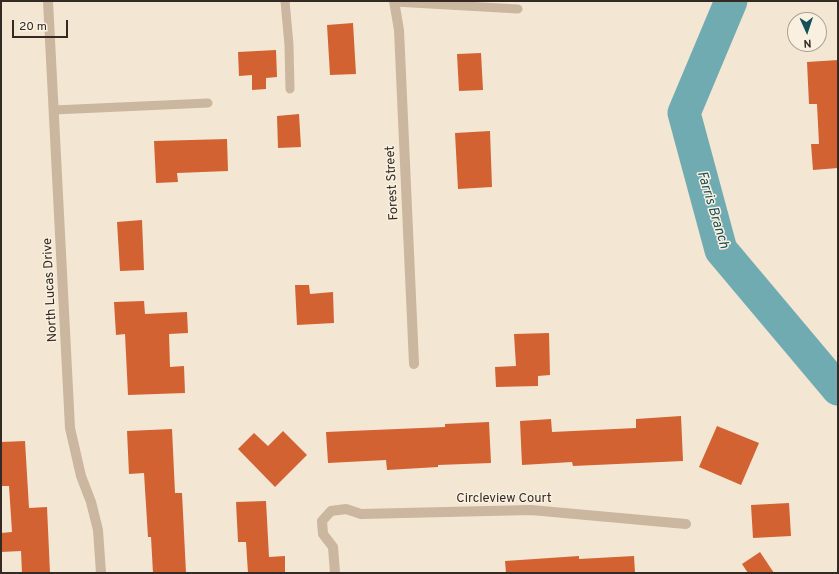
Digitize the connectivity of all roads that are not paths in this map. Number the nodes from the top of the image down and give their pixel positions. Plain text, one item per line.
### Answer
1 (48, 1) edge
2 (285, 1) edge
3 (395, 2) edge
4 (473, 4) edge
5 (518, 9) dead end
6 (290, 89) dead end
7 (208, 103) dead end
8 (54, 110) junction
9 (414, 364) dead end
10 (686, 524) dead end
11 (101, 573) edge
12 (335, 573) edge

1 - 8 street, North Lucas Drive
2 - 6 lane
3 - 4 lane
3 - 9 street, Forest Street
4 - 5 lane
7 - 8 lane
8 - 11 street, North Lucas Drive
10 - 12 street, Circleview Court

